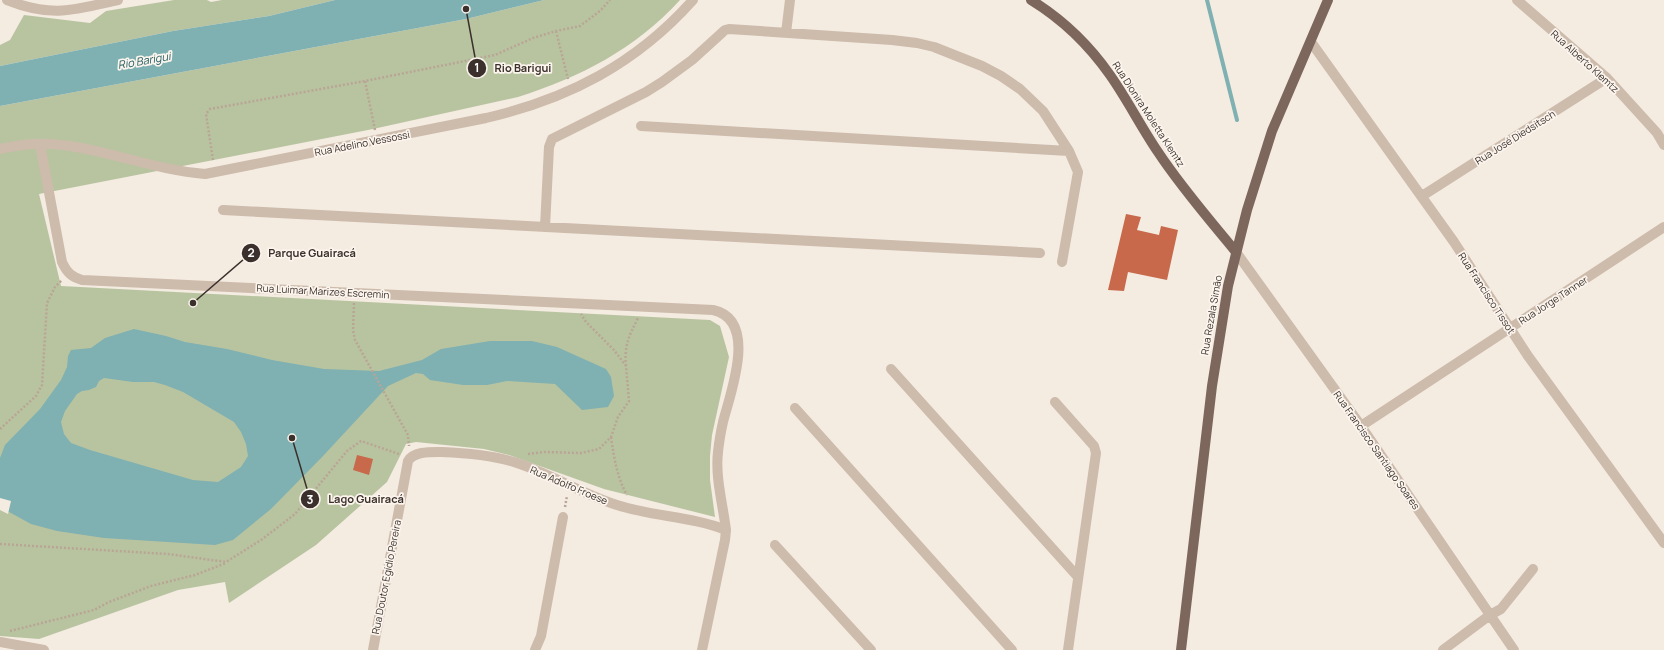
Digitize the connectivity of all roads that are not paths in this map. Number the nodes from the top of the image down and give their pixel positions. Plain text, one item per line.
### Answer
1 (8, 0) edge
2 (118, 0) edge
3 (693, 0) edge
4 (790, 0) edge
5 (1031, 0) edge
6 (1328, 0) edge
7 (1516, 0) edge
8 (786, 33) junction
9 (1311, 42) junction
10 (1607, 78) junction
11 (641, 126) dead end
12 (40, 144) junction
13 (1664, 145) edge
14 (0, 148) edge
15 (1069, 151) junction
16 (1422, 196) junction
17 (223, 210) dead end
18 (545, 227) junction
19 (1664, 227) edge
20 (1236, 252) junction
21 (1040, 253) dead end
22 (1062, 262) dead end
23 (1510, 328) junction
24 (891, 369) dead end
25 (1055, 402) dead end
26 (795, 408) dead end
27 (1361, 426) junction
28 (410, 458) joint
29 (563, 517) road end
30 (726, 530) junction
31 (1664, 543) edge
32 (775, 545) dead end
33 (1533, 569) dead end
34 (1078, 577) junction
35 (1490, 615) junction
36 (541, 636) junction
37 (1, 642) edge
38 (44, 650) edge
39 (373, 650) edge
40 (535, 650) edge
41 (542, 650) edge
42 (702, 650) edge
43 (871, 650) edge
44 (1012, 650) edge
45 (1068, 650) edge
46 (1181, 650) edge
47 (1442, 650) edge
48 (1514, 650) edge

1 - 2 street
3 - 12 street, Rua Adelino Vessossi
4 - 8 street
5 - 20 main road, Rua Dionira Moletta Klemtz
6 - 9 main road, Rua Rezala Simão
7 - 10 street, Rua Alberto Klemtz
8 - 15 street
8 - 18 street
9 - 16 street, Rua Francisco Tissot
9 - 20 main road, Rua Rezala Simão
10 - 13 street, Rua Alberto Klemtz
10 - 16 street, Rua José Diedsitsch
11 - 15 street
12 - 14 street, Rua Adelino Vessossi
12 - 30 street, Rua Luimar Marizes Escremin
15 - 22 street
16 - 23 street, Rua Francisco Tissot
17 - 18 street
18 - 21 street
19 - 23 street, Rua Jorge Tanner
20 - 27 street, Rua Francisco Santiago Soares
20 - 46 main road, Rua Rezala Simão
23 - 27 street, Rua Jorge Tanner
23 - 31 street, Rua Francisco Tissot
24 - 34 street
25 - 34 street
26 - 44 street
27 - 35 street, Rua Francisco Santiago Soares
28 - 30 street, Rua Adolfo Froese
28 - 39 street, Rua Doutor Egídio Pereira
29 - 36 street
30 - 42 street
32 - 43 street
33 - 35 street
34 - 45 street
35 - 47 street
35 - 48 street, Rua Francisco Santiago Soares
36 - 40 street
36 - 41 street
37 - 38 street

